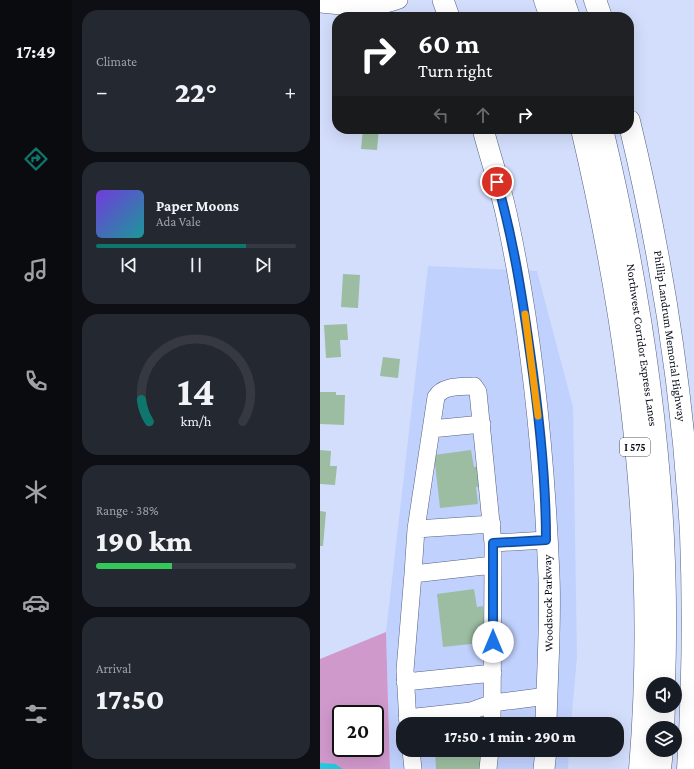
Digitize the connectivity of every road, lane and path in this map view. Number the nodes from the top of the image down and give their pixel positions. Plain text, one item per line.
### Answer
1 (399, 0) edge
2 (443, 0) edge
3 (545, 0) edge
4 (563, 0) edge
5 (595, 0) edge
6 (320, 4) edge
7 (447, 12) edge
8 (549, 12) edge
9 (567, 12) edge
10 (599, 12) edge
11 (484, 134) edge
12 (583, 134) edge
13 (603, 134) edge
14 (632, 134) edge
15 (482, 424) junction
16 (431, 429) junction
17 (492, 524) junction
18 (416, 529) junction
19 (546, 540) junction
20 (493, 543) junction
21 (493, 565) junction
22 (414, 574) junction
23 (493, 672) junction
24 (664, 677) edge
25 (406, 682) junction
26 (547, 696) junction
27 (493, 703) junction
28 (408, 717) edge
29 (433, 717) edge
30 (492, 717) edge
31 (546, 717) edge
32 (412, 757) edge
33 (489, 757) edge
34 (545, 757) edge
35 (661, 757) edge
36 (413, 769) edge
37 (488, 769) edge
38 (544, 769) edge
39 (640, 769) edge
40 (660, 769) edge
41 (688, 769) edge

1 - 6 street
2 - 7 main road
3 - 8 highway
4 - 9 highway
5 - 10 highway
11 - 19 main road, Woodstock Parkway
12 - 39 highway, I 575
13 - 24 highway, Northwest Corridor Express Lanes
14 - 41 highway, Phillip Landrum Memorial Highway
15 - 16 street
15 - 16 street
15 - 17 street
16 - 18 street
17 - 18 street
17 - 20 street
18 - 22 street
19 - 20 street
19 - 26 main road, Woodstock Parkway
20 - 21 street
21 - 22 street
21 - 23 street
22 - 25 street
23 - 25 street
23 - 27 street
25 - 28 street
26 - 27 street
26 - 31 main road, Woodstock Parkway
27 - 29 street
27 - 30 street
32 - 36 street
33 - 37 street
34 - 38 main road
35 - 40 highway

